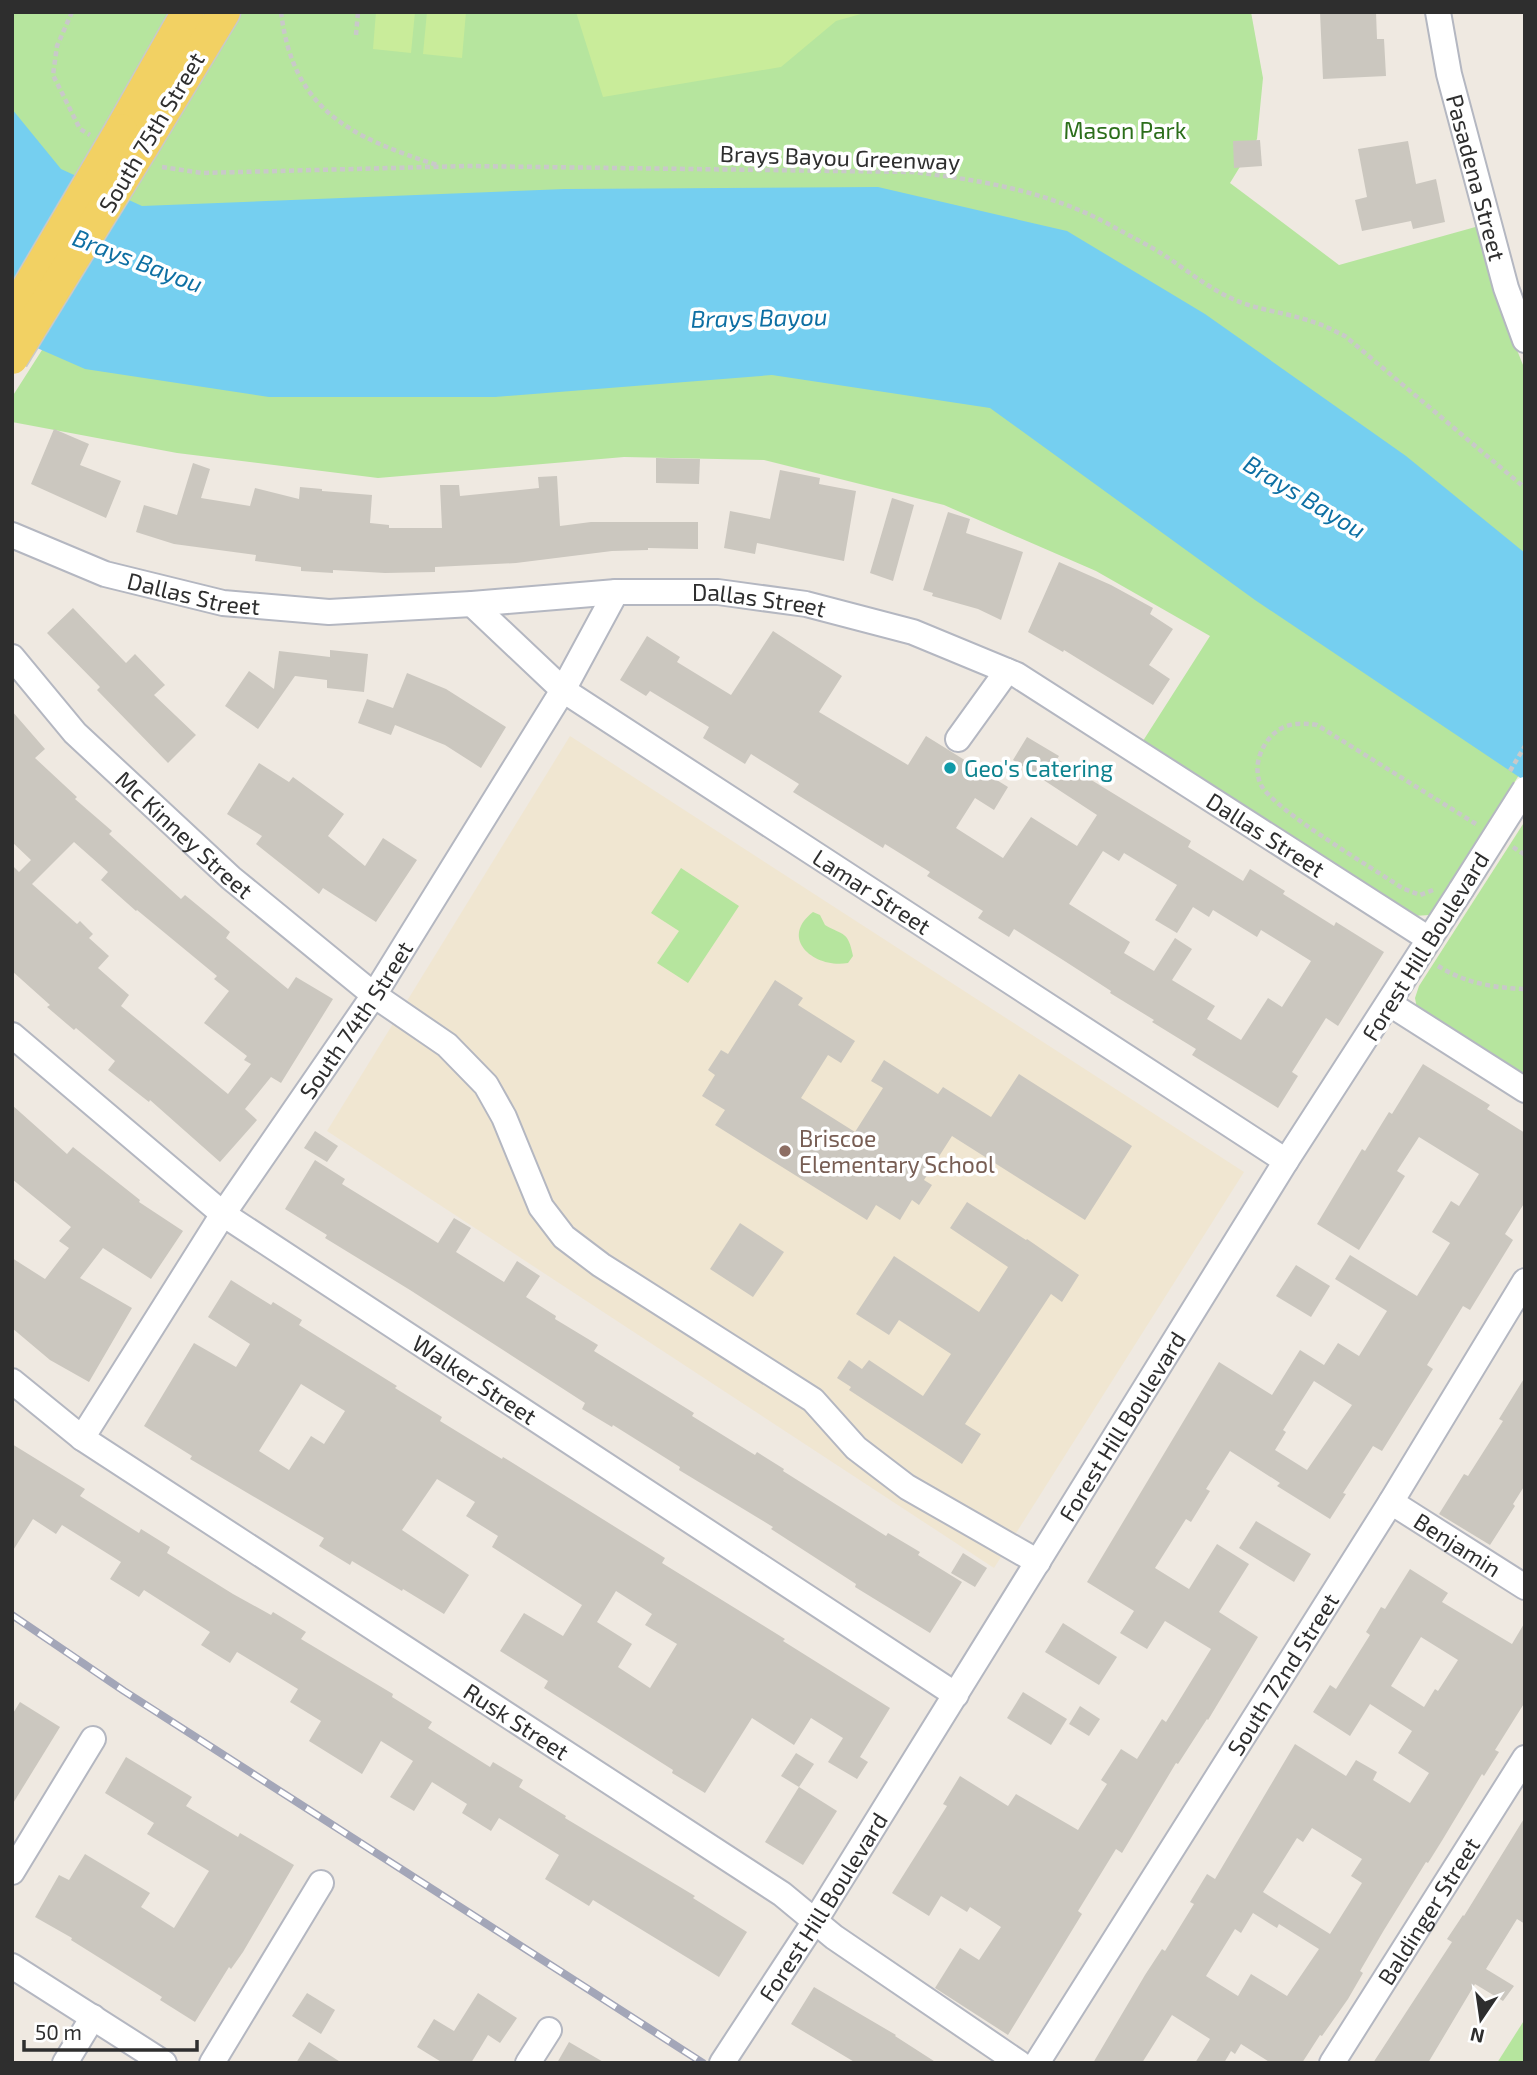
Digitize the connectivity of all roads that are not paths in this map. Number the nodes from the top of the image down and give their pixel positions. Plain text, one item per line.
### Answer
1 (188, 12) edge
2 (223, 12) edge
3 (1438, 12) edge
4 (130, 145) junction
5 (12, 314) edge
6 (1525, 340) edge
7 (12, 358) edge
8 (12, 535) edge
9 (616, 592) junction
10 (472, 604) junction
11 (12, 657) edge
12 (1007, 671) junction
13 (563, 690) junction
14 (958, 740) dead end
15 (1525, 789) edge
16 (1425, 947) junction
17 (374, 995) junction
18 (1390, 1004) junction
19 (12, 1035) edge
20 (1525, 1090) edge
21 (1286, 1161) junction
22 (223, 1214) junction
23 (1525, 1281) edge
24 (12, 1381) edge
25 (82, 1438) junction
26 (1391, 1503) junction
27 (1038, 1562) junction
28 (1525, 1587) edge
29 (956, 1695) junction
30 (93, 1738) dead end
31 (1525, 1758) edge
32 (12, 1872) edge
33 (321, 1884) dead end
34 (815, 1921) junction
35 (12, 1966) edge
36 (93, 2017) junction
37 (549, 2029) dead end
38 (65, 2063) edge
39 (164, 2063) edge
40 (212, 2063) edge
41 (528, 2063) edge
42 (722, 2063) edge
43 (1018, 2063) edge
44 (1037, 2063) edge
45 (1332, 2063) edge

1 - 4 main road, South 75th Street
2 - 4 main road, South 75th Street
3 - 6 street, Pasadena Street
4 - 5 main road, South 75th Street, bridge
4 - 7 main road, South 75th Street, bridge
8 - 10 street, Dallas Street
9 - 10 street, Dallas Street
9 - 12 street, Dallas Street
9 - 13 street, South 74th Street
10 - 13 street, Lamar Street
11 - 17 street, Mc Kinney Street
12 - 14 street
12 - 16 street, Dallas Street
13 - 17 street, South 74th Street
13 - 21 street, Lamar Street
15 - 16 street, Forest Hill Boulevard, bridge
16 - 18 street, Forest Hill Boulevard
17 - 22 street, South 74th Street
17 - 27 street, Mc Kinney Street
18 - 20 street
18 - 21 street, Forest Hill Boulevard
19 - 22 street, Walker Street
21 - 27 street, Forest Hill Boulevard
22 - 25 street, South 74th Street
22 - 29 street, Walker Street
23 - 26 street, South 72nd Street
24 - 25 street, Rusk Street
25 - 34 street, Rusk Street
26 - 28 street, Benjamin
26 - 44 street, South 72nd Street
27 - 29 street, Forest Hill Boulevard
29 - 34 street, Forest Hill Boulevard
30 - 32 street
31 - 45 street, Baldinger Street
33 - 40 street
34 - 42 street, Forest Hill Boulevard
34 - 43 street, Rusk Street
35 - 36 street
36 - 38 street
36 - 39 street
37 - 41 street

